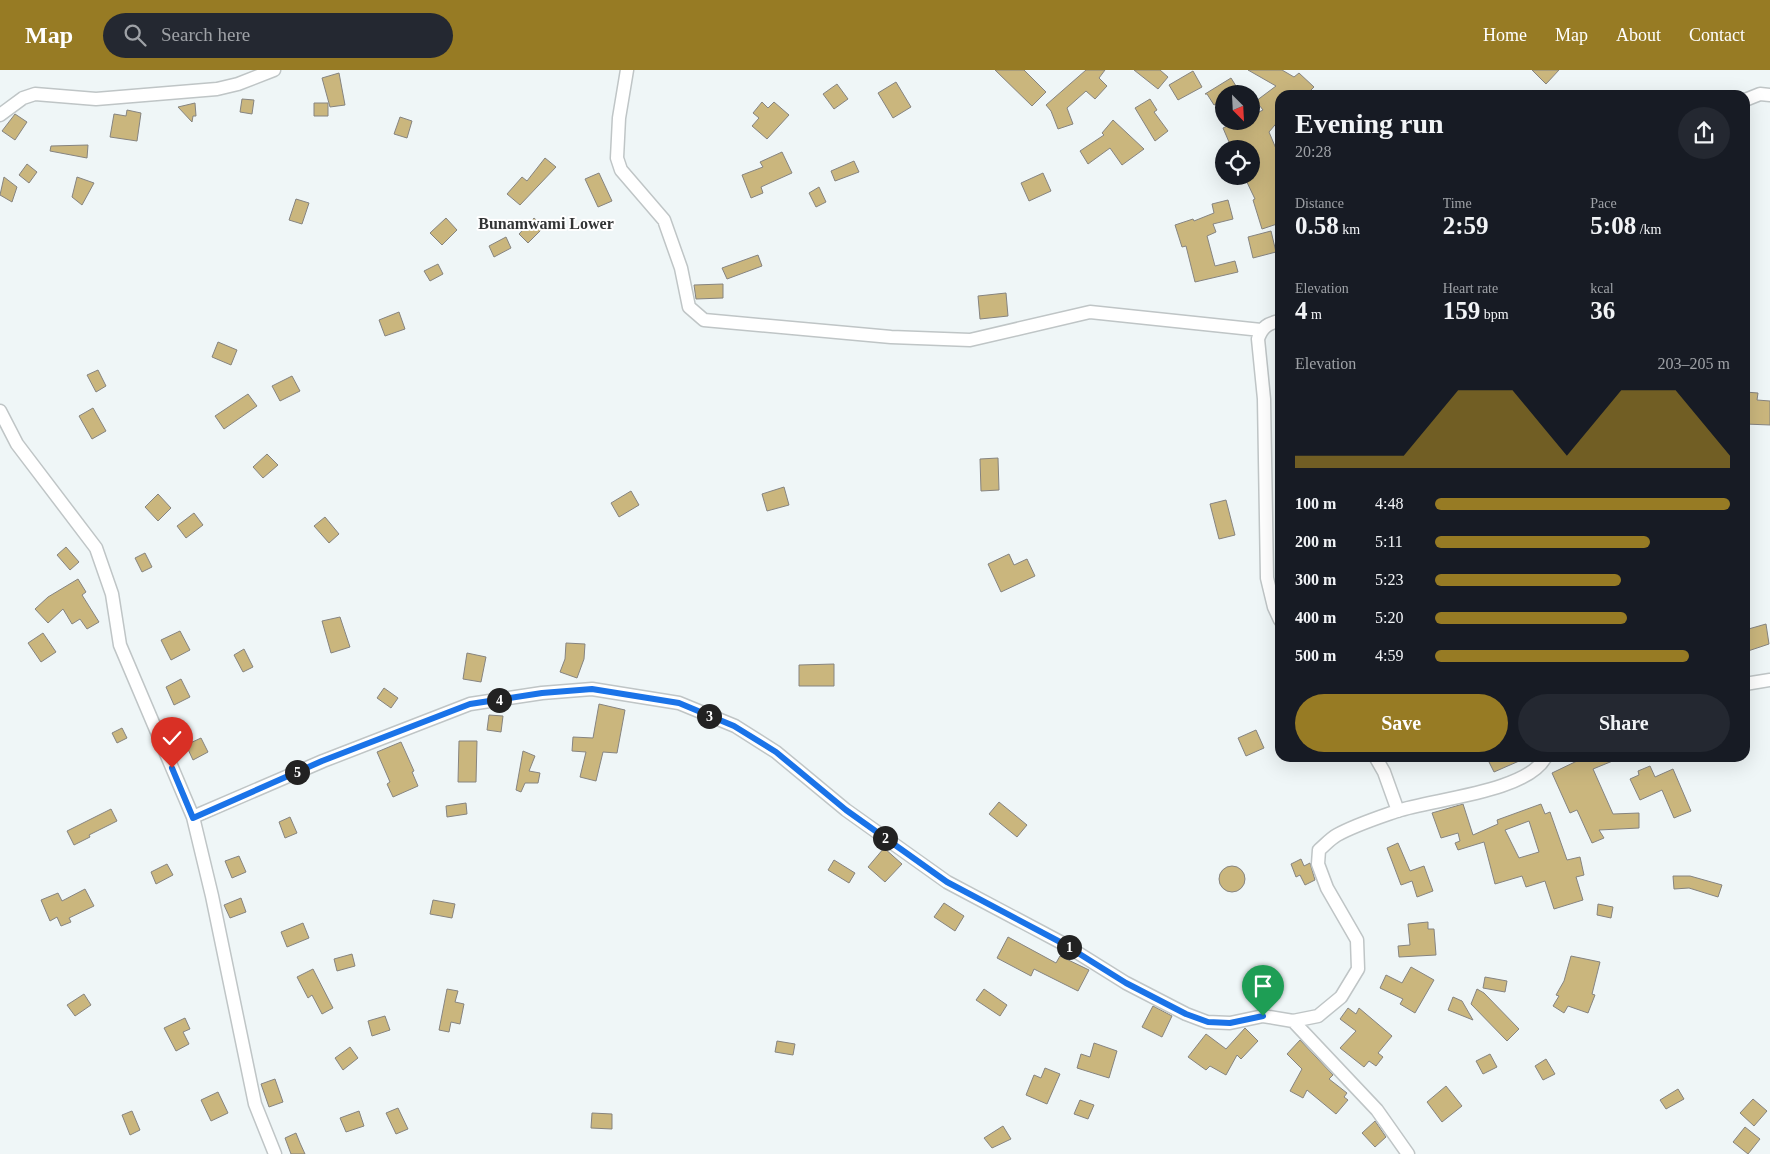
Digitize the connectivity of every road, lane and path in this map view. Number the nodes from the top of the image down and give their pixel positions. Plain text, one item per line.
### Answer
1 (274, 70) edge
2 (627, 70) edge
3 (1770, 95) edge
4 (1750, 98) edge
5 (0, 115) edge
6 (1275, 322) edge
7 (1261, 330) junction
8 (0, 410) edge
9 (1275, 609) edge
10 (1770, 680) edge
11 (1750, 683) edge
12 (1378, 762) edge
13 (1542, 762) edge
14 (1398, 811) junction
15 (193, 818) junction
16 (1293, 1021) junction
17 (275, 1154) edge
18 (1408, 1154) edge

1 - 5 street
2 - 7 street
3 - 4 street
6 - 7 street
7 - 9 street
8 - 15 street
10 - 11 street
12 - 14 street
13 - 14 street
14 - 16 street
15 - 16 street
15 - 17 street
16 - 18 street

